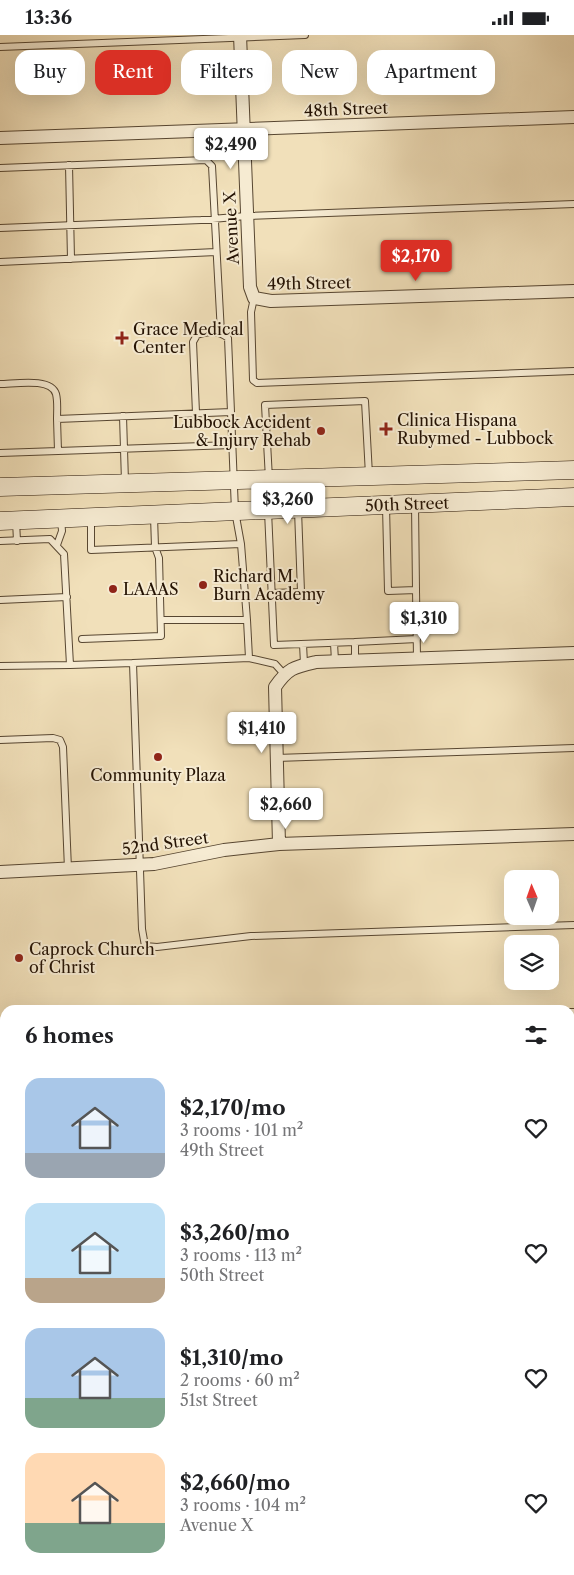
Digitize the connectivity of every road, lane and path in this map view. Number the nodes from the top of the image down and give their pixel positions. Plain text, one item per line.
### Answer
1 (305, 35) edge
2 (240, 36) edge
3 (0, 47) edge
4 (574, 117) edge
5 (243, 129) junction
6 (0, 138) edge
7 (69, 165) junction
8 (0, 168) edge
9 (574, 204) edge
10 (246, 216) junction
11 (214, 219) junction
12 (70, 225) junction
13 (0, 228) edge
14 (216, 251) junction
15 (71, 259) junction
16 (0, 263) edge
17 (574, 291) edge
18 (254, 298) junction
19 (221, 333) junction
20 (574, 371) edge
21 (0, 384) edge
22 (231, 412) junction
23 (196, 413) junction
24 (123, 416) junction
25 (57, 419) junction
26 (232, 445) junction
27 (124, 449) junction
28 (58, 451) junction
29 (0, 453) edge
30 (574, 470) edge
31 (369, 477) junction
32 (234, 480) junction
33 (269, 480) junction
34 (126, 483) junction
35 (0, 487) edge
36 (574, 497) edge
37 (415, 504) junction
38 (386, 505) junction
39 (298, 509) junction
40 (268, 510) junction
41 (234, 511) junction
42 (154, 515) junction
43 (61, 518) junction
44 (91, 518) junction
45 (8, 520) edge
46 (0, 541) edge
47 (17, 541) junction
48 (57, 545) junction
49 (241, 545) junction
50 (155, 547) junction
51 (416, 591) junction
52 (272, 593) junction
53 (67, 597) junction
54 (0, 600) edge
55 (161, 619) junction
56 (248, 620) junction
57 (82, 639) dead end
58 (417, 639) junction
59 (354, 642) junction
60 (334, 643) junction
61 (303, 644) junction
62 (574, 653) edge
63 (417, 658) junction
64 (249, 659) junction
65 (355, 660) junction
66 (335, 661) junction
67 (133, 663) junction
68 (304, 664) junction
69 (70, 665) junction
70 (0, 666) edge
71 (284, 674) junction
72 (0, 740) edge
73 (574, 748) edge
74 (276, 758) junction
75 (574, 834) edge
76 (279, 844) junction
77 (141, 865) junction
78 (68, 869) junction
79 (0, 872) edge
80 (574, 925) edge

1 - 2 lane
2 - 3 lane
2 - 5 street, Avenue X
4 - 5 street, 48th Street
5 - 6 street, 48th Street
5 - 10 street, Avenue X
7 - 8 lane
7 - 11 lane
7 - 12 lane
9 - 10 lane
10 - 11 lane
10 - 18 street, Avenue X
11 - 12 lane
11 - 14 lane
12 - 13 lane
12 - 15 lane
14 - 15 lane
14 - 19 lane
15 - 16 lane
17 - 18 street, 49th Street
18 - 20 lane
19 - 22 lane
19 - 23 lane
21 - 25 lane
22 - 23 lane
22 - 26 lane
23 - 24 lane
24 - 25 lane
24 - 27 lane
25 - 28 lane
26 - 27 lane
26 - 32 lane
27 - 28 lane
27 - 34 lane
28 - 29 lane
30 - 31 main road, 50th Street
31 - 33 main road, 50th Street
31 - 33 lane
32 - 33 main road, 50th Street
32 - 34 main road, 50th Street
32 - 41 lane
34 - 35 main road, 50th Street
36 - 37 main road, 50th Street
37 - 38 main road, 50th Street
37 - 51 lane
38 - 39 main road, 50th Street
38 - 51 lane
39 - 40 main road, 50th Street
39 - 52 lane
40 - 41 main road, 50th Street
40 - 52 lane
41 - 42 main road, 50th Street
41 - 49 lane
42 - 44 main road, 50th Street
42 - 50 lane
43 - 44 main road, 50th Street
43 - 45 main road, 50th Street
43 - 48 lane
44 - 50 lane
45 - 47 lane
46 - 47 lane
47 - 48 lane
48 - 53 lane
49 - 50 lane
49 - 56 lane
50 - 55 lane
51 - 58 lane
52 - 61 lane
53 - 54 lane
53 - 69 lane
55 - 56 lane
55 - 57 lane
56 - 64 lane
58 - 59 lane
58 - 63 lane
59 - 60 lane
59 - 65 lane
60 - 61 lane
60 - 66 lane
61 - 68 lane
62 - 63 street
63 - 65 street
64 - 67 lane
64 - 71 lane
65 - 66 street
66 - 68 street
67 - 69 lane
67 - 77 lane
68 - 71 street
69 - 70 lane
71 - 74 street
72 - 78 lane
73 - 74 lane
74 - 76 street
75 - 76 street, 52nd Street
76 - 77 street, 52nd Street
77 - 78 street, 52nd Street
77 - 80 lane
78 - 79 street, 52nd Street

